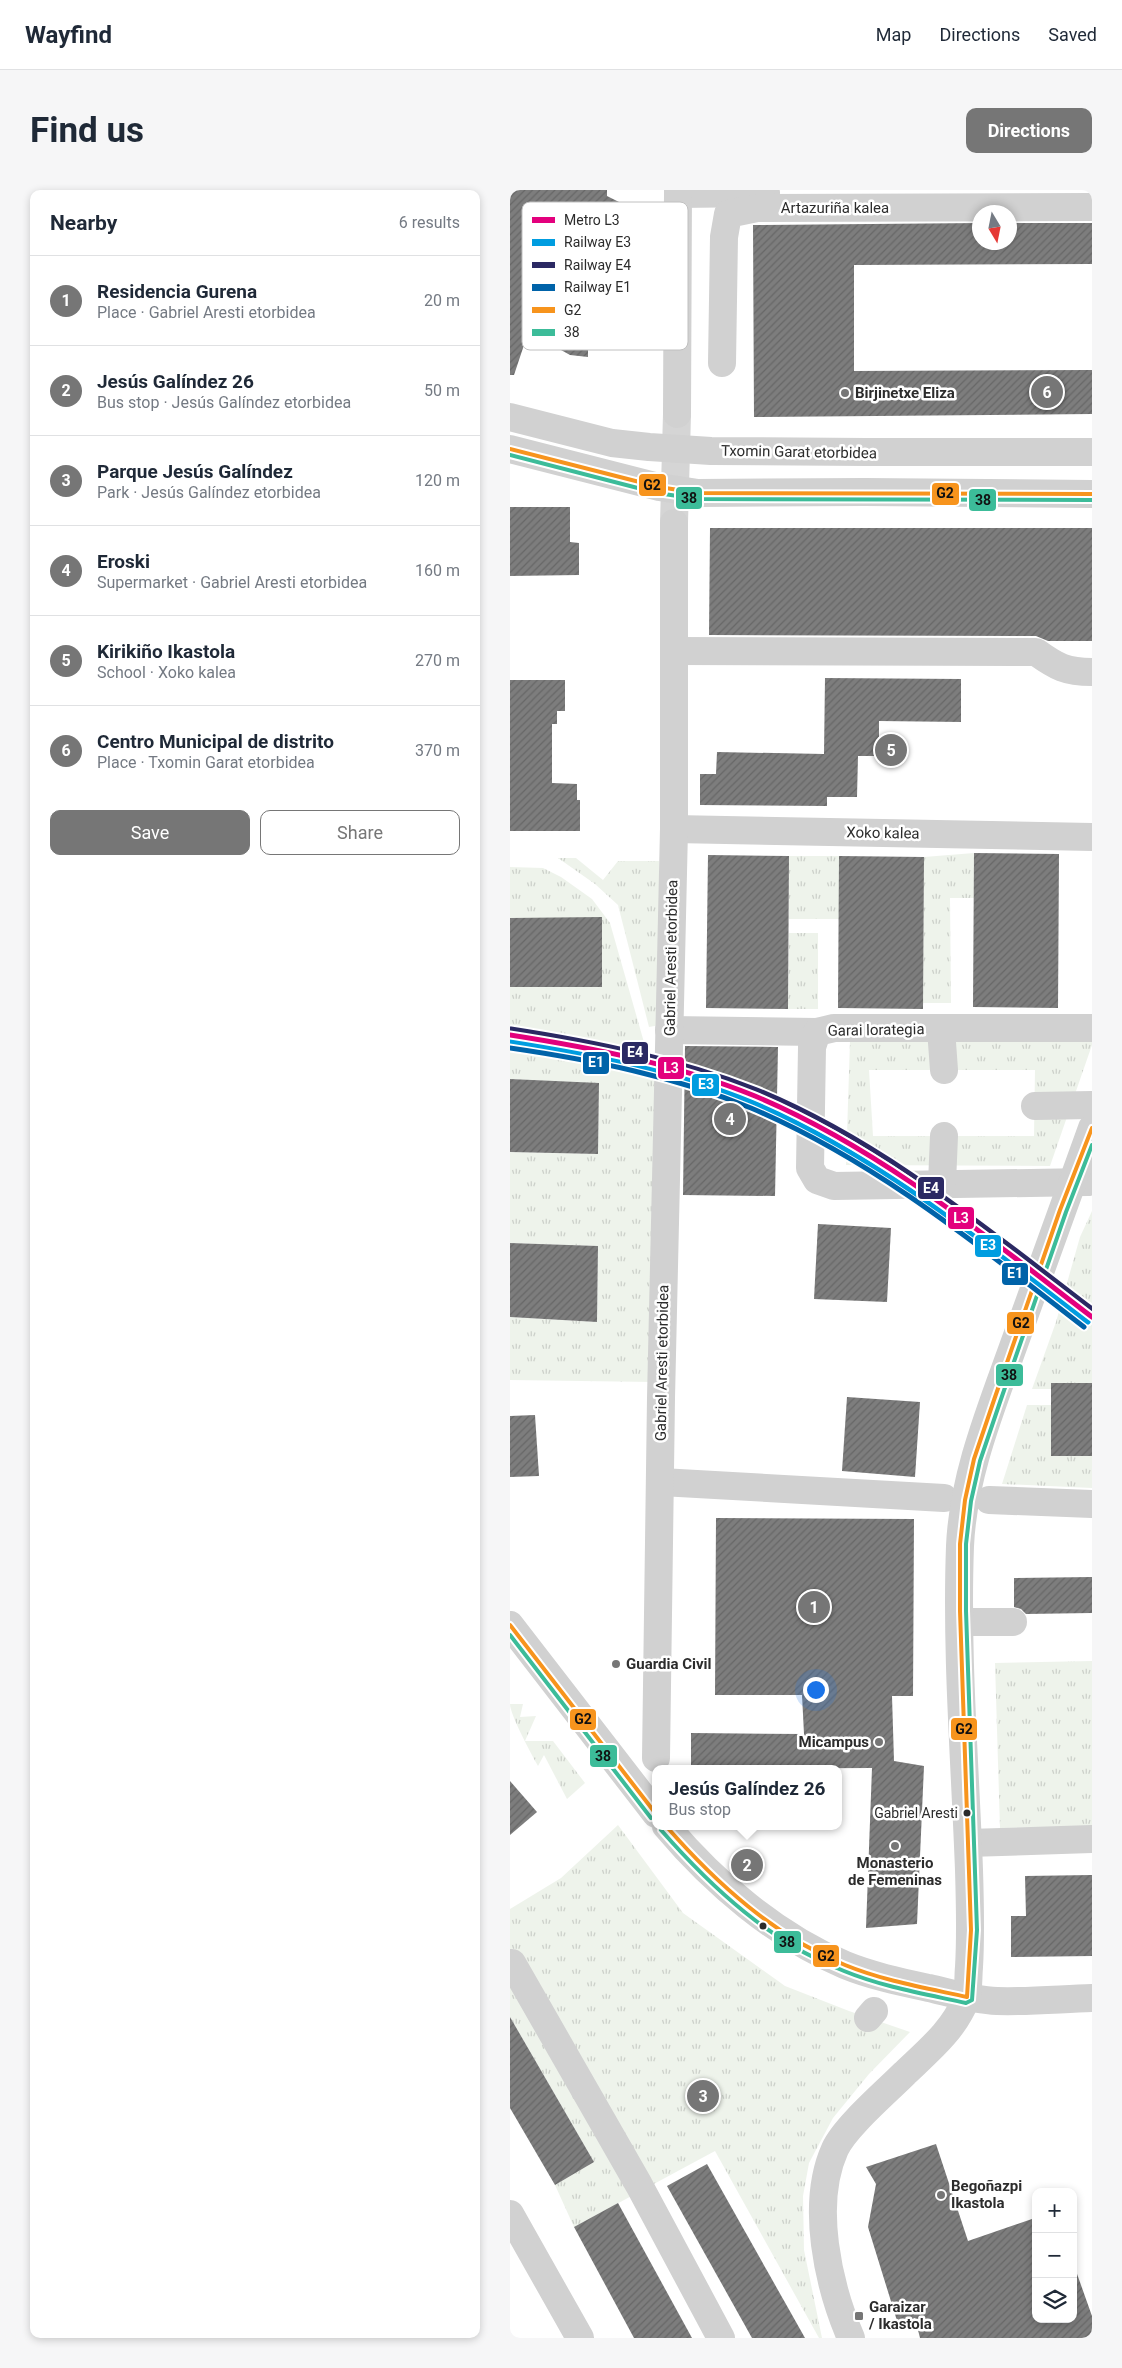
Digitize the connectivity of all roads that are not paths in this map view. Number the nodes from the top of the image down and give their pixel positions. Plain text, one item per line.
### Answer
1 (1092, 191) edge
2 (678, 192) edge
3 (1092, 207) edge
4 (677, 350) edge
5 (722, 363) dead end
6 (677, 414) tunnel mouth
7 (510, 417) edge
8 (510, 449) edge
9 (1092, 452) edge
10 (1092, 494) edge
11 (674, 524) tunnel mouth
12 (674, 651) junction
13 (1092, 672) edge
14 (674, 829) junction
15 (1092, 837) edge
16 (1092, 1028) edge
17 (941, 1029) junction
18 (670, 1030) junction
19 (817, 1032) junction
20 (944, 1070) dead end
21 (1092, 1105) edge
22 (1035, 1106) dead end
23 (1092, 1128) edge
24 (944, 1136) dead end
25 (1082, 1182) edge
26 (942, 1183) junction
27 (661, 1482) junction
28 (944, 1498) dead end
29 (989, 1500) dead end
30 (1092, 1504) edge
31 (960, 1622) junction
32 (1013, 1622) dead end
33 (510, 1625) edge
34 (656, 1758) dead end
35 (652, 1809) edge
36 (669, 1830) edge
37 (1092, 1839) edge
38 (968, 1843) junction
39 (512, 1963) dead end
40 (967, 1997) junction
41 (1092, 1998) edge
42 (510, 2214) edge
43 (580, 2338) edge
44 (721, 2338) edge
45 (851, 2338) edge

1 - 2 street
3 - 5 street, Artazuriña kalea
4 - 6 street
7 - 9 street, Txomin Garat etorbidea
8 - 10 street
11 - 12 street, Gabriel Aresti etorbidea
12 - 13 street
12 - 14 street, Gabriel Aresti etorbidea
14 - 15 street, Xoko kalea
14 - 18 street, Gabriel Aresti etorbidea
16 - 17 street, Garai lorategia
17 - 19 street, Garai lorategia
17 - 20 street
18 - 19 street
18 - 27 street, Gabriel Aresti etorbidea
19 - 26 street, Garai lorategia
21 - 22 street
23 - 25 street
24 - 26 street
25 - 26 street, Garai lorategia
25 - 31 street
27 - 28 street
27 - 34 street, Gabriel Aresti etorbidea
29 - 30 street
31 - 32 street
31 - 38 street
33 - 35 street
36 - 40 street
37 - 38 street
38 - 40 street
39 - 44 street
40 - 41 street
40 - 45 street
42 - 43 street

